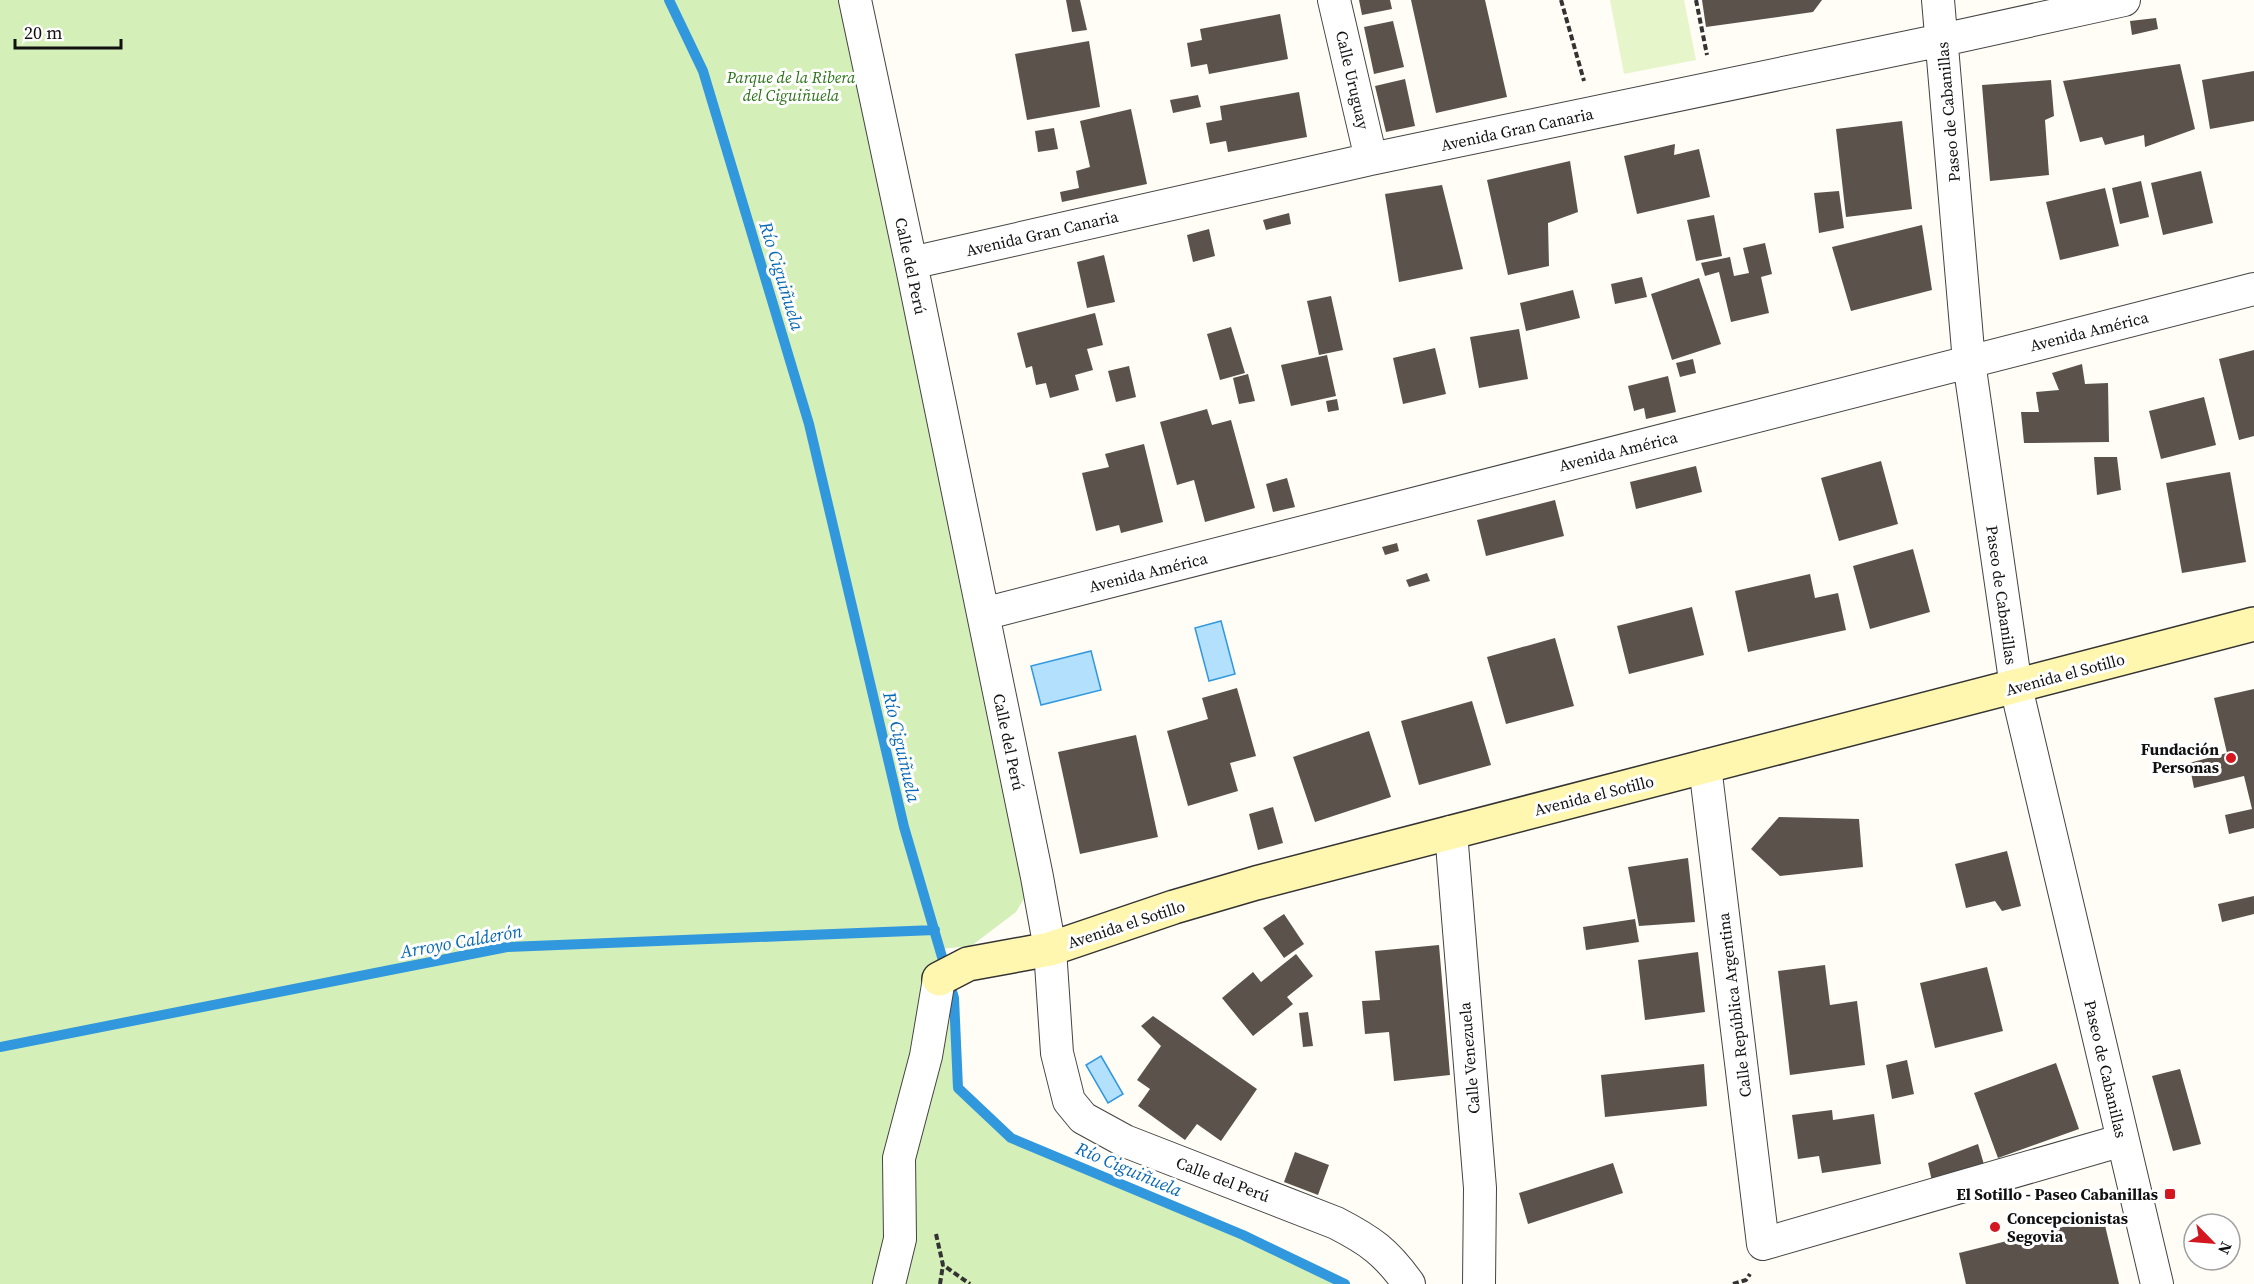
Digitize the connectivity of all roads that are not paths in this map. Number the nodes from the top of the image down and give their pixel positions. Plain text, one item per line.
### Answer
1 (855, 0) edge
2 (1334, 0) edge
3 (1938, 0) edge
4 (2124, 0) edge
5 (1942, 40) junction
6 (1371, 159) junction
7 (911, 263) junction
8 (2254, 289) edge
9 (1969, 362) junction
10 (983, 614) junction
11 (2254, 624) edge
12 (2016, 687) junction
13 (1705, 766) junction
14 (1451, 832) junction
15 (1050, 949) junction
16 (939, 979) joint
17 (2123, 1140) junction
18 (889, 1284) edge
19 (1409, 1284) edge
20 (1479, 1284) edge
21 (2157, 1284) edge

1 - 7 street, Calle del Perú
2 - 6 street, Calle Uruguay
3 - 5 street, Paseo de Cabanillas
4 - 5 street, Avenida Gran Canaria
5 - 6 street, Avenida Gran Canaria
5 - 9 street, Paseo de Cabanillas
6 - 7 street, Avenida Gran Canaria
7 - 10 street, Calle del Perú
8 - 9 street, Avenida América
9 - 10 street, Avenida América
9 - 12 street, Paseo de Cabanillas
10 - 15 street, Calle del Perú
11 - 12 street, Avenida el Sotillo
12 - 13 street, Avenida el Sotillo
12 - 17 street, Paseo de Cabanillas
13 - 14 street, Avenida el Sotillo
13 - 17 street, Calle República Argentina
14 - 15 street, Avenida el Sotillo
14 - 20 street, Calle Venezuela
15 - 16 street, Avenida el Sotillo
15 - 19 street, Calle del Perú
16 - 18 street
17 - 21 street, Paseo de Cabanillas

